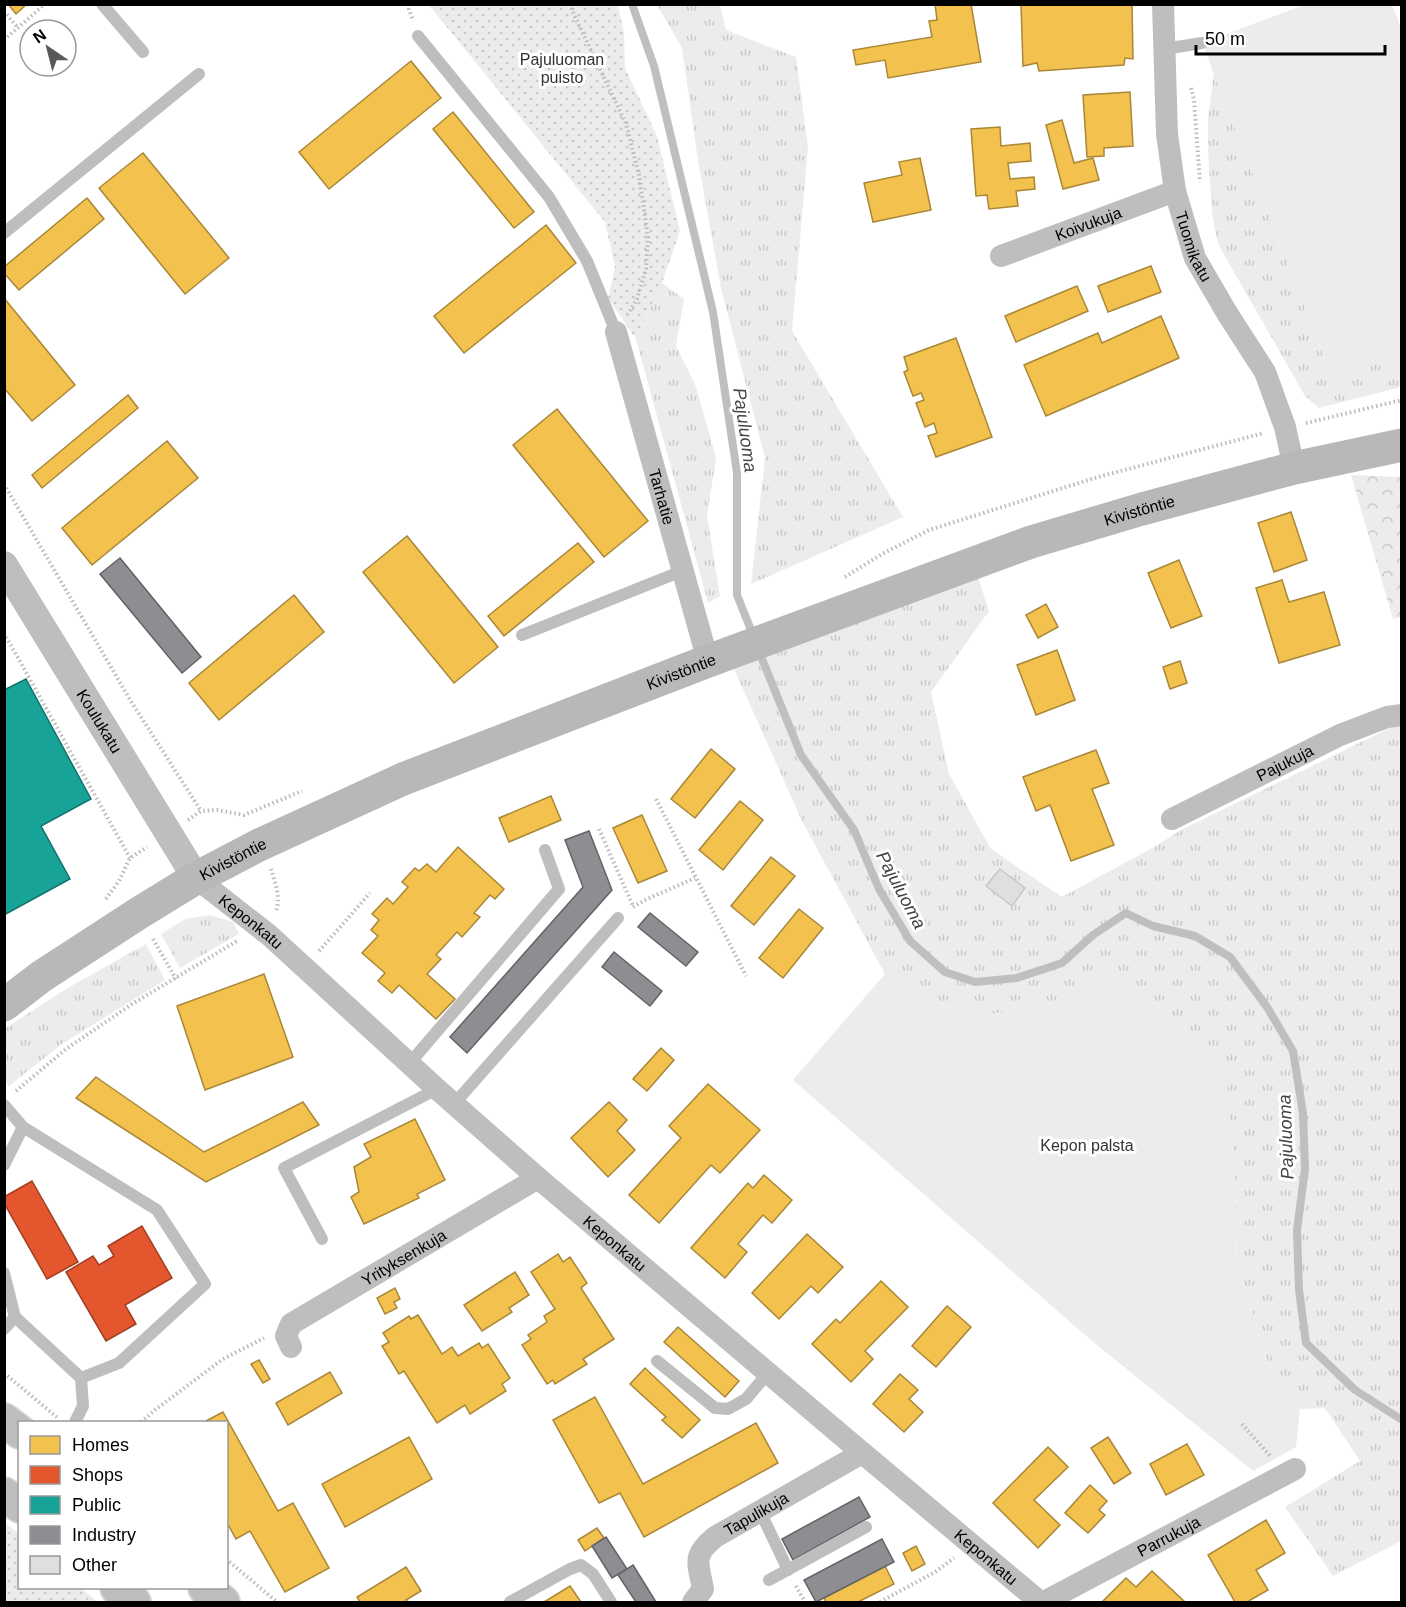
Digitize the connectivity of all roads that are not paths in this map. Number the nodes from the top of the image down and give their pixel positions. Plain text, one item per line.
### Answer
1 (102, 4) edge
2 (1163, 4) edge
3 (418, 36) dead end
4 (1202, 43) dead end
5 (1172, 47) junction
6 (143, 52) dead end
7 (199, 74) dead end
8 (1175, 191) junction
9 (4, 234) edge
10 (1001, 256) dead end
11 (616, 332) joint
12 (1401, 445) edge
13 (1294, 468) junction
14 (4, 564) edge
15 (682, 570) junction
16 (522, 635) dead end
17 (719, 657) junction
18 (1401, 715) edge
19 (1172, 819) dead end
20 (545, 850) dead end
21 (196, 878) junction
22 (618, 918) road end
23 (4, 1005) edge
24 (409, 1064) junction
25 (437, 1089) junction
26 (454, 1104) junction
27 (4, 1105) edge
28 (23, 1127) junction
29 (4, 1165) edge
30 (538, 1178) junction
31 (322, 1239) dead end
32 (4, 1273) edge
33 (15, 1317) junction
34 (4, 1329) edge
35 (291, 1347) dead end
36 (657, 1360) dead end
37 (768, 1373) junction
38 (81, 1378) junction
39 (4, 1420) edge
40 (76, 1421) edge
41 (18, 1430) edge
42 (862, 1453) junction
43 (1289, 1472) road end
44 (4, 1494) edge
45 (18, 1504) edge
46 (759, 1511) junction
47 (866, 1527) dead end
48 (788, 1570) junction
49 (769, 1580) dead end
50 (119, 1589) edge
51 (208, 1589) edge
52 (134, 1602) edge
53 (224, 1602) edge
54 (510, 1602) edge
55 (611, 1602) edge
56 (693, 1602) edge
57 (1042, 1602) edge

1 - 6 lane
2 - 5 street, Tuomikatu
3 - 11 lane
4 - 5 lane
5 - 8 street, Tuomikatu
7 - 9 lane
8 - 10 street, Koivukuja
8 - 13 street, Tuomikatu
11 - 15 street, Tarhatie
12 - 13 main road, Kivistöntie
13 - 17 main road, Kivistöntie
14 - 21 street, Koulukatu
15 - 16 lane
15 - 17 street, Tarhatie
17 - 21 main road, Kivistöntie
18 - 19 street, Pajukuja
20 - 24 lane
21 - 23 main road, Kivistöntie
21 - 24 street, Keponkatu
22 - 26 lane
24 - 25 street, Keponkatu
25 - 26 street, Keponkatu
25 - 31 lane
26 - 30 street, Keponkatu
27 - 28 lane
28 - 29 lane
28 - 38 lane
30 - 35 street, Yrityksenkuja
30 - 37 street, Keponkatu
32 - 33 lane
33 - 34 lane
33 - 38 lane
36 - 37 lane
37 - 42 street, Keponkatu
38 - 40 lane
39 - 41 main road
42 - 46 street, Tapulikuja
42 - 57 street, Keponkatu
43 - 57 street, Parrukuja
44 - 45 main road
46 - 48 lane
46 - 56 street, Tapulikuja
47 - 48 lane
48 - 49 lane
50 - 52 main road
51 - 53 main road
54 - 55 lane

